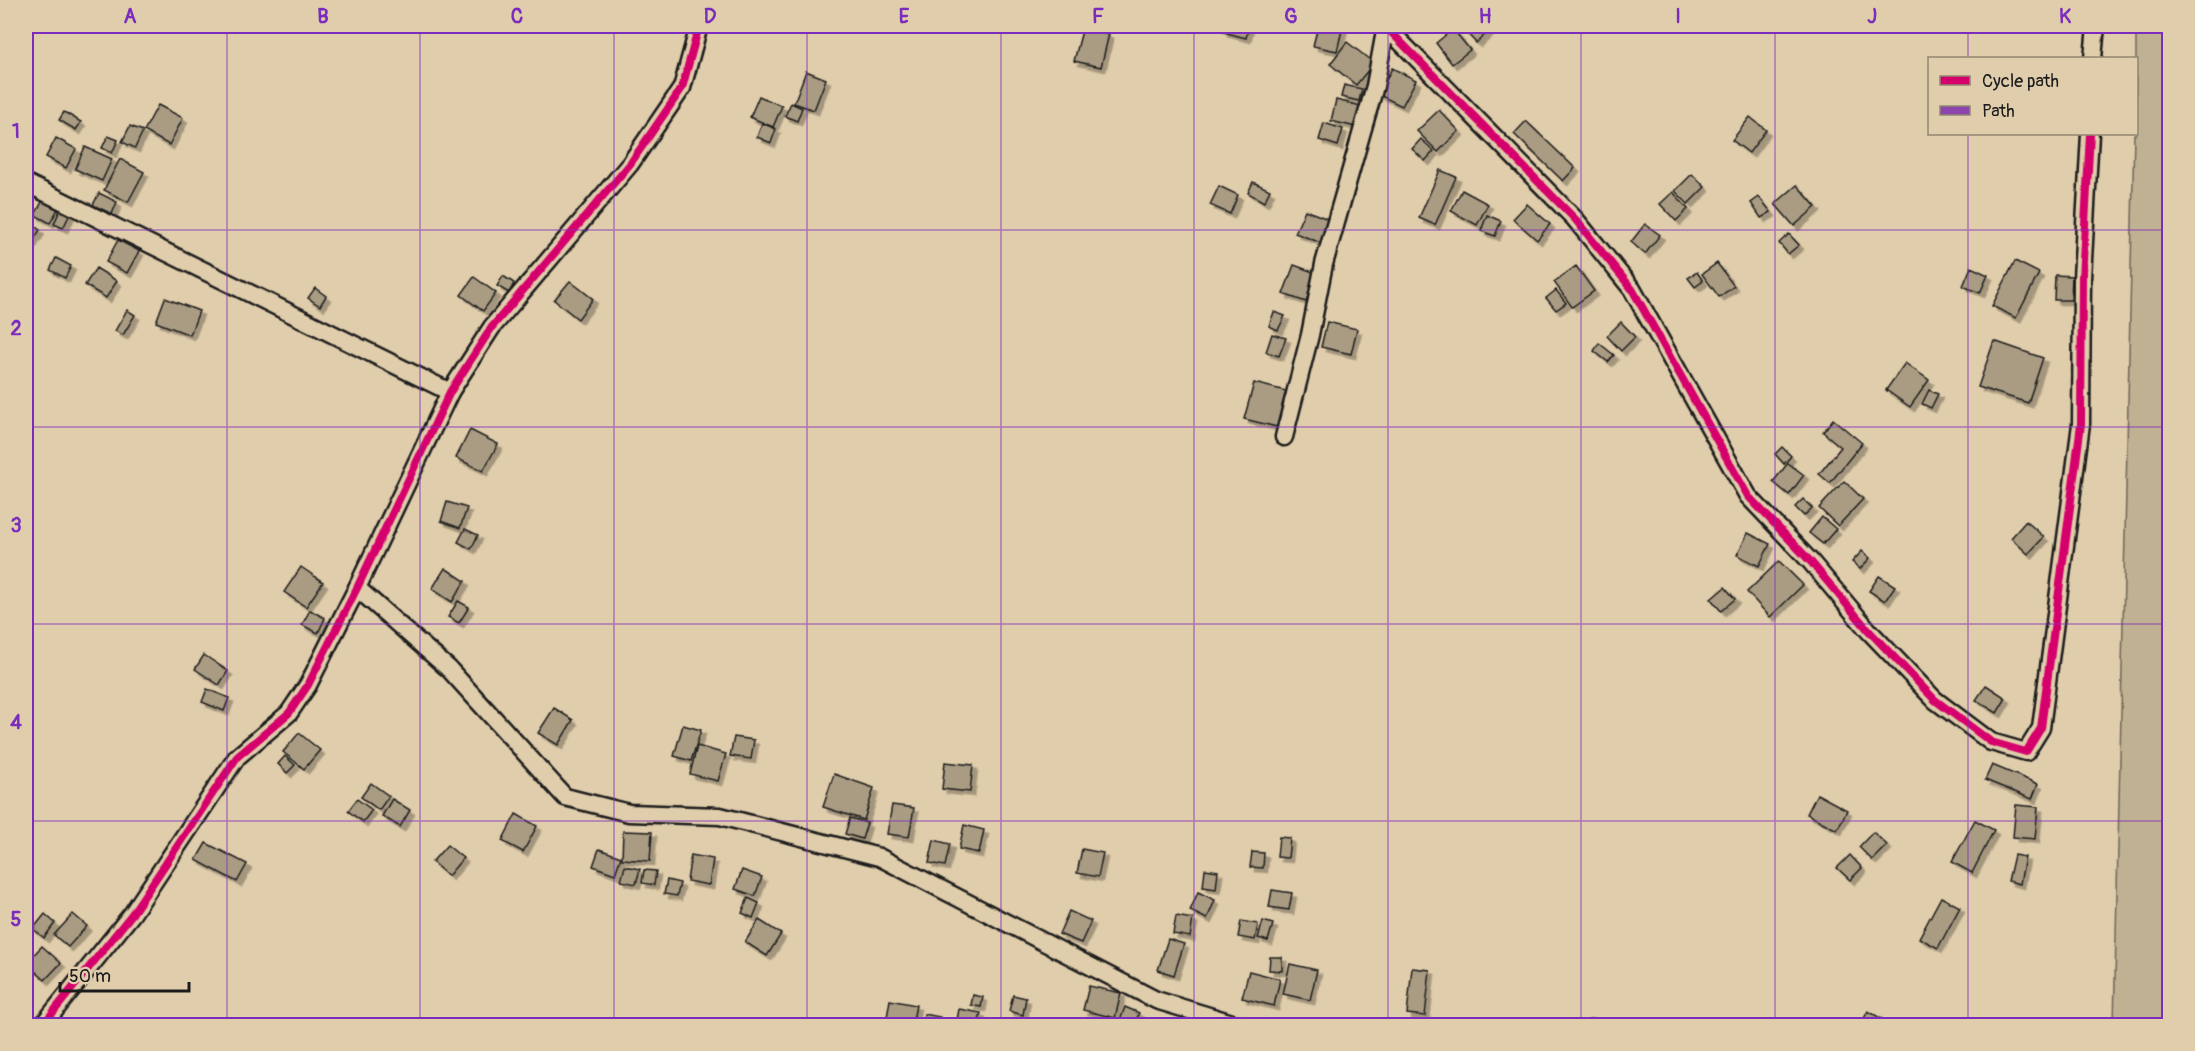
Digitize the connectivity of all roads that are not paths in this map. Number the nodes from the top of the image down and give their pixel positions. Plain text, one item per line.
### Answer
1 (699, 26) edge
2 (1386, 26) edge
3 (2096, 26) edge
4 (2093, 57) edge
5 (2090, 135) edge
6 (26, 183) edge
7 (450, 392) junction
8 (1284, 437) dead end
9 (357, 588) junction
10 (42, 1026) edge
11 (1242, 1026) edge

1 - 7 street
2 - 5 street
2 - 8 street
3 - 4 street
6 - 7 street
7 - 9 street
9 - 10 street
9 - 11 street

